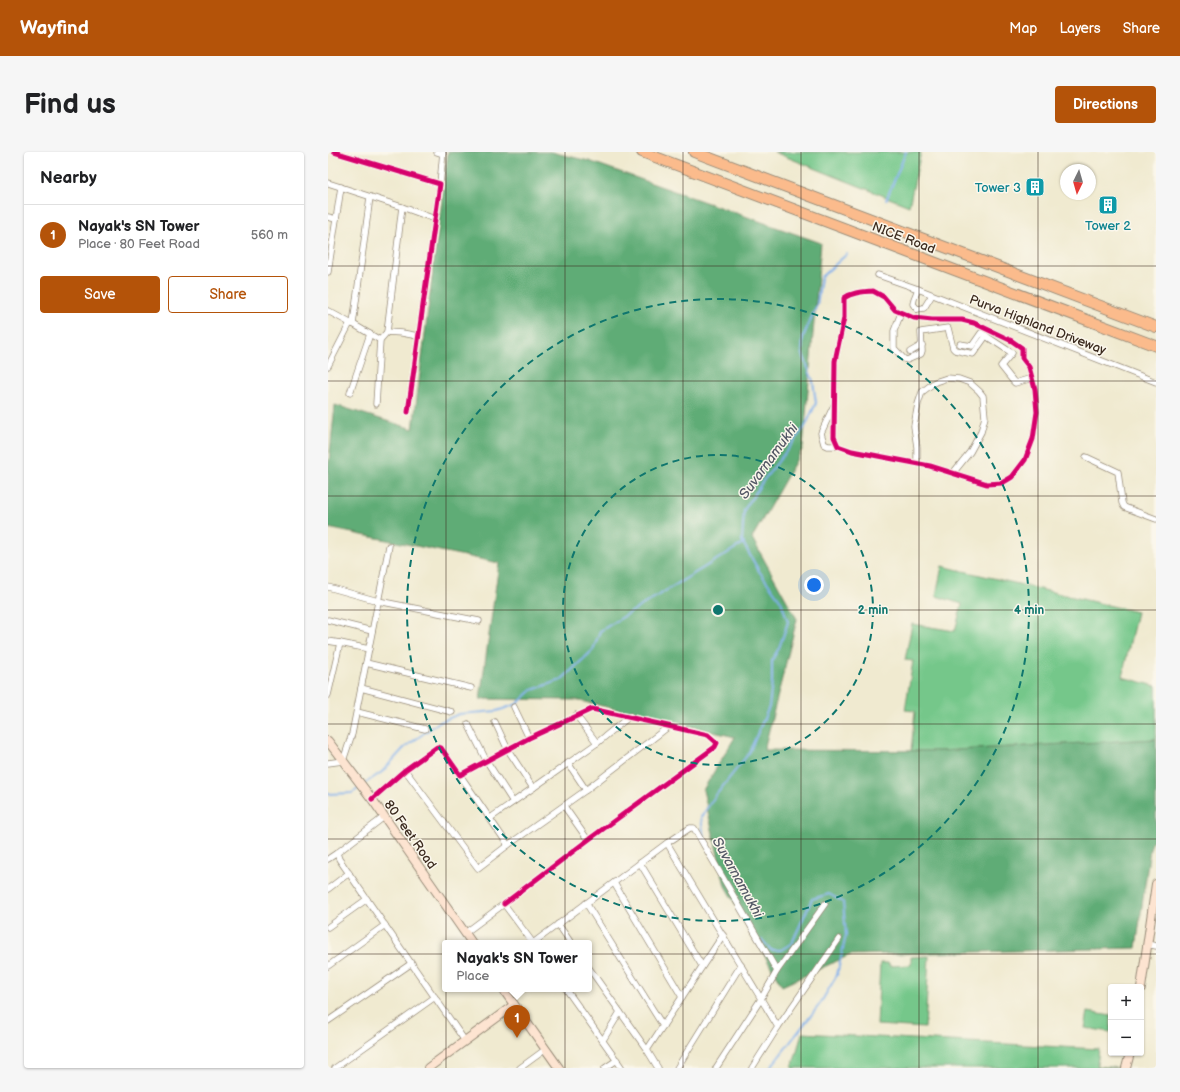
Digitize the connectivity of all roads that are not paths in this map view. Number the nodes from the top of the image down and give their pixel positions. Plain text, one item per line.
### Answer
1 (334, 152) edge
2 (437, 152) edge
3 (642, 152) edge
4 (694, 152) edge
5 (443, 153) edge
6 (328, 183) edge
7 (440, 184) junction
8 (341, 187) junction
9 (370, 197) junction
10 (402, 207) junction
11 (328, 217) edge
12 (336, 219) junction
13 (435, 219) junction
14 (328, 272) edge
15 (878, 275) dead end
16 (918, 289) junction
17 (932, 295) junction
18 (917, 309) junction
19 (328, 310) edge
20 (901, 313) junction
21 (914, 318) junction
22 (351, 323) junction
23 (1156, 327) edge
24 (387, 332) junction
25 (370, 334) junction
26 (418, 336) junction
27 (986, 336) junction
28 (380, 340) junction
29 (960, 344) dead end
30 (922, 345) junction
31 (1156, 346) edge
32 (910, 352) dead end
33 (328, 366) edge
34 (1032, 378) junction
35 (1156, 382) edge
36 (350, 393) dead end
37 (835, 403) junction
38 (376, 404) dead end
39 (408, 412) dead end
40 (838, 446) junction
41 (1086, 458) dead end
42 (917, 463) junction
43 (953, 473) junction
44 (1156, 519) edge
45 (388, 546) dead end
46 (328, 587) edge
47 (378, 601) junction
48 (328, 620) edge
49 (479, 621) dead end
50 (372, 631) junction
51 (328, 641) edge
52 (340, 644) junction
53 (369, 649) junction
54 (366, 663) junction
55 (361, 688) junction
56 (471, 688) dead end
57 (328, 695) edge
58 (514, 707) dead end
59 (356, 712) junction
60 (452, 712) dead end
61 (576, 715) junction
62 (630, 716) junction
63 (495, 722) dead end
64 (468, 724) dead end
65 (668, 727) junction
66 (425, 729) dead end
67 (529, 738) junction
68 (328, 742) edge
69 (597, 743) junction
70 (508, 750) junction
71 (486, 760) junction
72 (343, 761) junction
73 (328, 763) edge
74 (568, 763) junction
75 (405, 770) junction
76 (460, 775) junction
77 (533, 788) junction
78 (586, 790) junction
79 (372, 799) junction
80 (513, 802) junction
81 (564, 806) junction
82 (384, 817) junction
83 (490, 819) junction
84 (588, 840) junction
85 (667, 843) junction
86 (508, 845) junction
87 (337, 853) junction
88 (328, 859) edge
89 (640, 863) junction
90 (349, 874) junction
91 (614, 883) junction
92 (1156, 884) edge
93 (328, 889) edge
94 (367, 899) junction
95 (586, 903) junction
96 (504, 904) junction
97 (825, 904) dead end
98 (1154, 920) edge
99 (558, 924) junction
100 (385, 925) junction
101 (328, 928) edge
102 (465, 933) junction
103 (723, 936) junction
104 (839, 939) dead end
105 (470, 940) edge
106 (531, 940) edge
107 (537, 940) edge
108 (569, 940) edge
109 (1148, 944) junction
110 (1156, 946) edge
111 (412, 963) junction
112 (741, 965) junction
113 (328, 966) edge
114 (702, 966) junction
115 (777, 971) junction
116 (592, 972) edge
117 (1142, 984) edge
118 (506, 992) edge
119 (568, 992) edge
120 (435, 997) junction
121 (682, 997) junction
122 (761, 999) junction
123 (514, 1005) junction
124 (620, 1012) junction
125 (328, 1021) edge
126 (663, 1026) junction
127 (778, 1027) junction
128 (602, 1040) junction
129 (465, 1041) junction
130 (546, 1050) junction
131 (647, 1050) junction
132 (1129, 1056) edge
133 (617, 1060) junction
134 (335, 1068) edge
135 (428, 1068) edge
136 (520, 1068) edge
137 (559, 1068) edge
138 (605, 1068) edge
139 (622, 1068) edge
140 (658, 1068) edge
141 (677, 1068) edge
142 (716, 1068) edge
143 (752, 1068) edge
144 (1126, 1068) edge

1 - 7 street
2 - 5 street
3 - 31 highway, NICE Road
4 - 23 highway, NICE Road
5 - 7 street
6 - 8 street
7 - 13 street
8 - 9 street
8 - 12 street
9 - 10 street
9 - 22 street
10 - 13 street
10 - 24 street
11 - 12 street
12 - 14 street
13 - 26 street
15 - 16 street, Purva Highland Driveway
16 - 17 street, Purva Highland Driveway
16 - 18 street
17 - 18 street
17 - 35 street, Purva Highland Driveway
18 - 21 street
19 - 22 street
20 - 21 street, Purva Highland Driveway
20 - 30 street
20 - 37 street, Purva Highland Driveway
21 - 34 street, Purva Highland Driveway
22 - 25 street
22 - 33 street
24 - 26 street
24 - 28 street
25 - 28 street
25 - 36 street
26 - 39 street
27 - 29 street
27 - 30 street
27 - 34 street
28 - 38 street
30 - 32 street
34 - 43 street, Purva Highland Driveway
37 - 40 street, Purva Highland Driveway
37 - 40 street
40 - 42 street, Purva Highland Driveway
41 - 44 street
42 - 43 street, Purva Highland Driveway
42 - 43 street
45 - 47 street
46 - 47 street
47 - 49 street
47 - 50 street
48 - 50 street
50 - 53 street
51 - 52 street
52 - 53 street
52 - 57 street
53 - 54 street
54 - 55 street
54 - 56 street
55 - 59 street
55 - 60 street
58 - 67 street
59 - 66 street
59 - 72 street
61 - 62 street
61 - 67 street
61 - 69 street
62 - 65 street
62 - 69 street
63 - 70 street
64 - 71 street
65 - 78 street
65 - 84 street
67 - 70 street
68 - 72 street, 80 Feet Road
69 - 74 street
70 - 71 street
70 - 77 street
71 - 76 street
71 - 80 street
72 - 73 street
72 - 79 street, 80 Feet Road
74 - 77 street
74 - 78 street
75 - 76 street
75 - 79 street
75 - 86 street
76 - 83 street
77 - 80 street
78 - 81 street
79 - 82 street, 80 Feet Road
80 - 83 street
81 - 84 street
81 - 86 street
82 - 87 street
82 - 102 street, 80 Feet Road
83 - 86 street
84 - 96 street
85 - 89 street
85 - 103 street
85 - 115 street
87 - 88 street
87 - 90 street
89 - 91 street
89 - 114 street
90 - 93 street
90 - 94 street
91 - 95 street
91 - 121 street
92 - 98 street
94 - 100 street
94 - 101 street
95 - 99 street
95 - 126 street
96 - 102 street
96 - 106 street
97 - 115 street
98 - 109 street
99 - 107 street
99 - 108 street
100 - 111 street
100 - 113 street
102 - 105 street, 80 Feet Road
103 - 112 street
103 - 114 street
104 - 127 street
109 - 110 street
109 - 117 street
111 - 120 street
111 - 125 street
112 - 122 street
112 - 141 street
114 - 121 street
115 - 122 street
116 - 124 street
118 - 123 street
119 - 128 street
120 - 129 street
120 - 134 street
121 - 126 street
122 - 127 street
122 - 142 street
123 - 129 street
123 - 130 street
124 - 128 street
124 - 131 street
126 - 131 street
127 - 143 street
128 - 133 street
129 - 135 street
130 - 136 street
130 - 137 street
131 - 140 street
132 - 144 street
133 - 138 street
133 - 139 street

